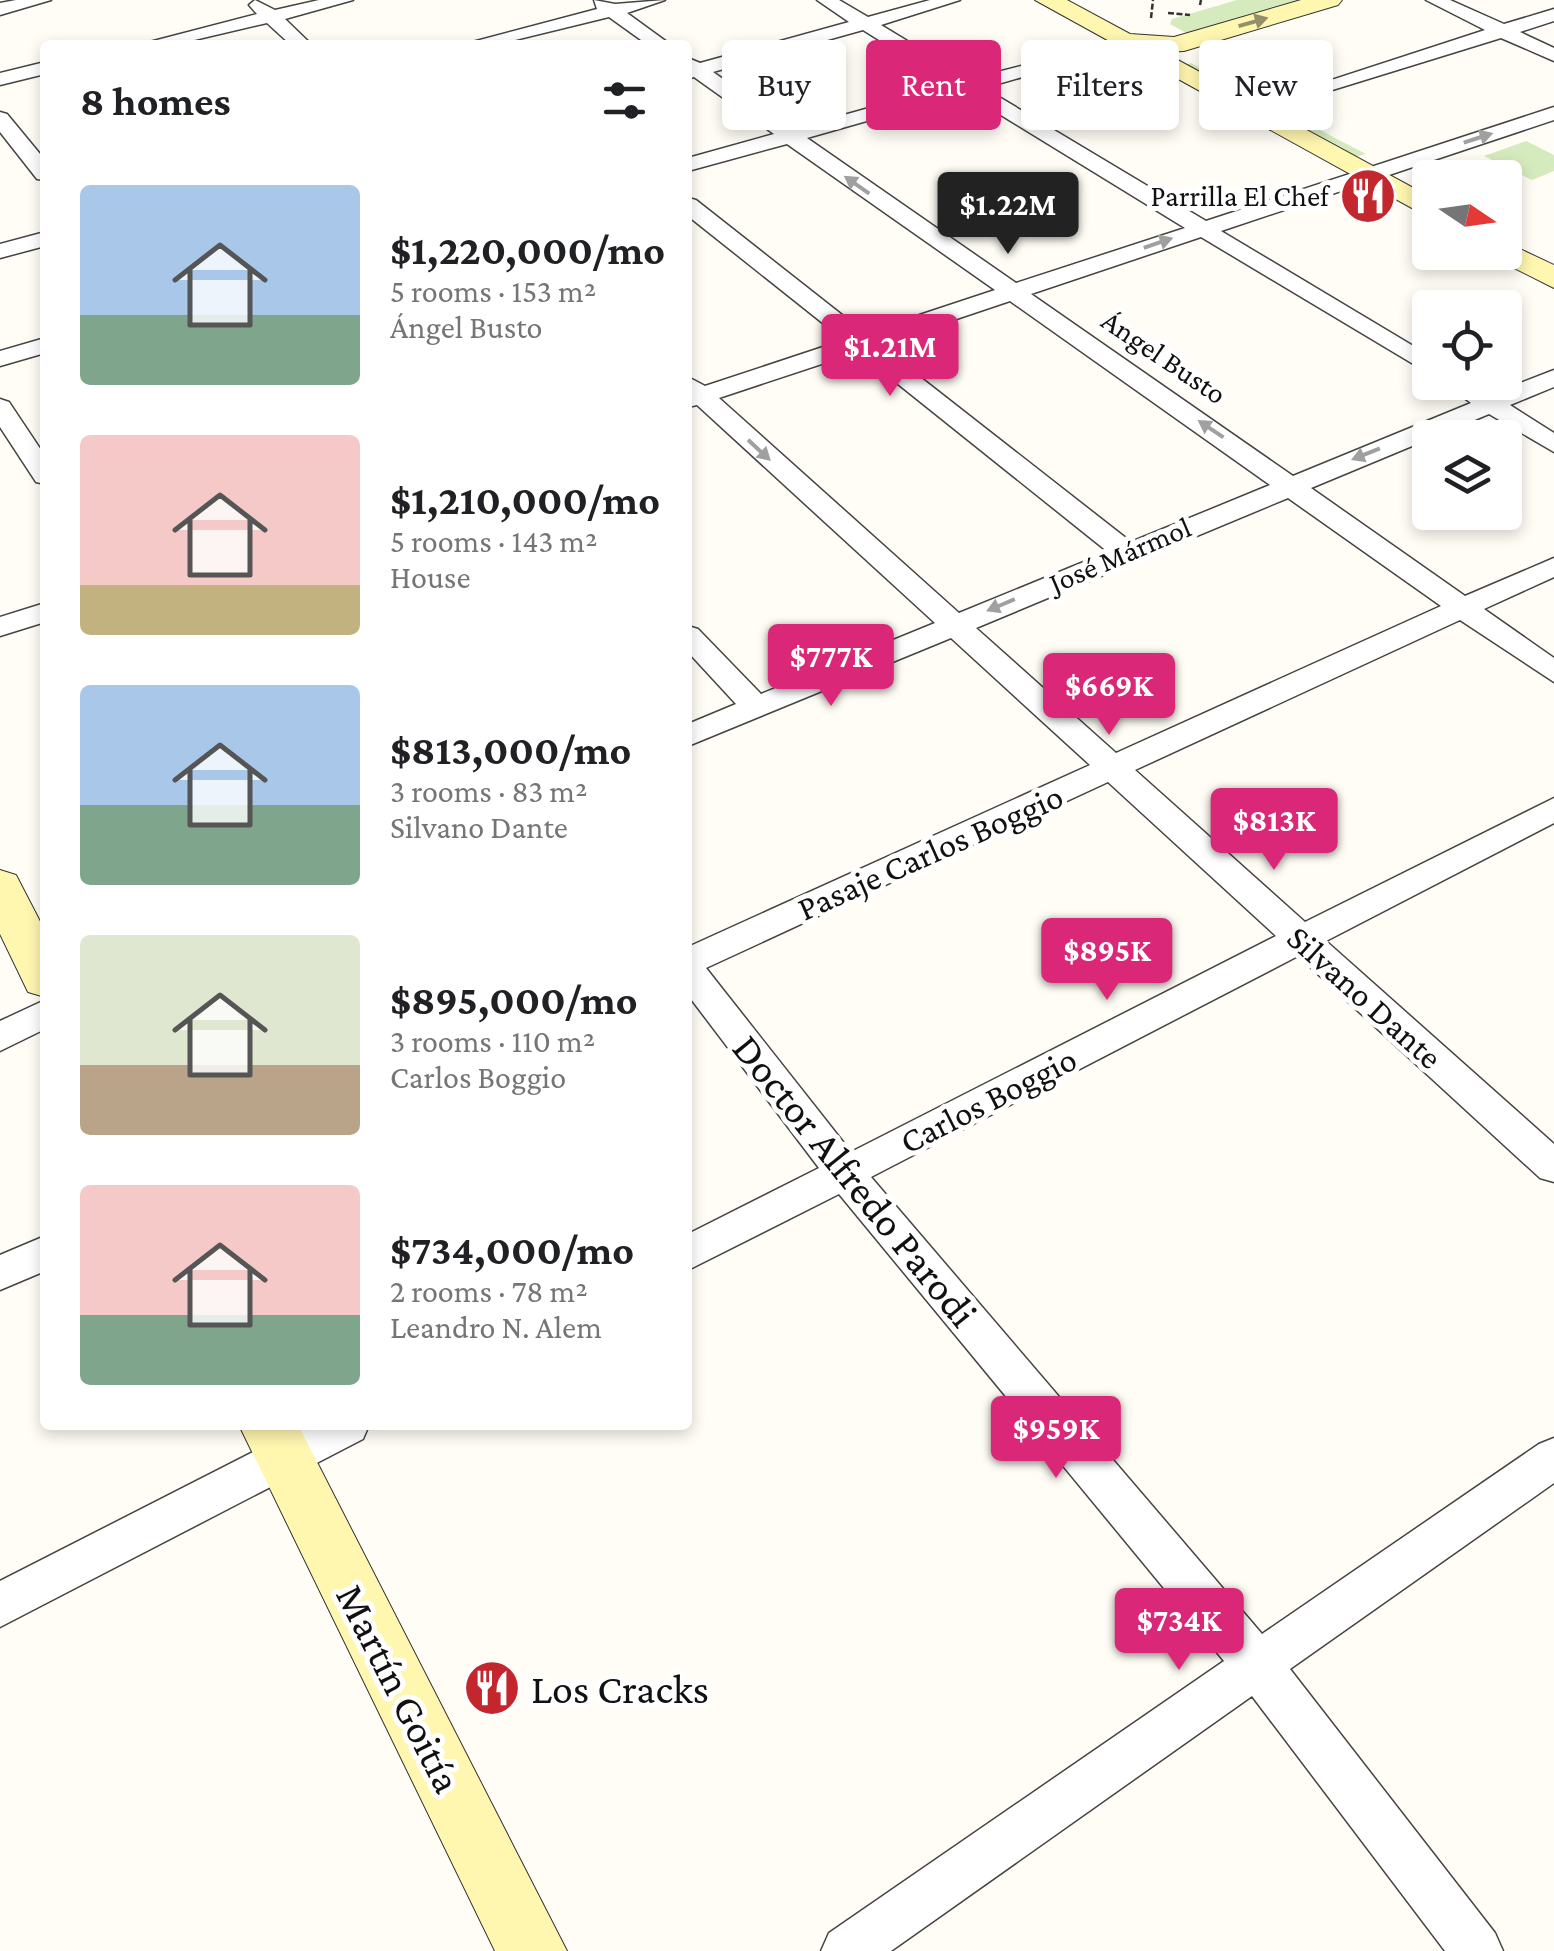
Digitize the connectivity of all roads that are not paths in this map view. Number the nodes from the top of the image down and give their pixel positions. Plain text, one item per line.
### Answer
1 (42, 0) edge
2 (252, 0) edge
3 (344, 0) edge
4 (656, 0) edge
5 (826, 0) edge
6 (951, 0) edge
7 (1048, 0) edge
8 (1090, 0) edge
9 (1329, 0) edge
10 (1435, 0) edge
11 (1200, 2) edge
12 (604, 6) edge
13 (0, 9) edge
14 (1554, 15) edge
15 (271, 17) junction
16 (1140, 21) edge
17 (862, 23) junction
18 (1502, 31) junction
19 (170, 40) edge
20 (296, 40) edge
21 (488, 40) edge
22 (654, 40) edge
23 (890, 40) edge
24 (1168, 40) edge
25 (1179, 44) edge
26 (1554, 55) edge
27 (40, 69) edge
28 (692, 69) edge
29 (692, 70) edge
30 (1001, 73) edge
31 (0, 78) edge
32 (1333, 84) edge
33 (1001, 107) edge
34 (1554, 113) edge
35 (866, 114) edge
36 (0, 118) edge
37 (1333, 128) edge
38 (786, 136) junction
39 (36, 151) edge
40 (0, 160) edge
41 (1401, 163) junction
42 (692, 164) edge
43 (1412, 169) edge
44 (1365, 172) junction
45 (1412, 198) edge
46 (692, 207) edge
47 (1200, 228) junction
48 (1522, 229) edge
49 (40, 240) edge
50 (1554, 247) edge
51 (0, 251) edge
52 (1522, 260) edge
53 (1554, 278) edge
54 (1013, 293) junction
55 (862, 341) junction
56 (40, 347) edge
57 (1412, 356) edge
58 (0, 358) edge
59 (1554, 378) edge
60 (692, 393) edge
61 (1484, 400) edge
62 (1490, 404) junction
63 (0, 407) edge
64 (1554, 444) edge
65 (40, 468) edge
66 (1291, 484) junction
67 (1126, 552) junction
68 (1554, 566) edge
69 (1463, 607) junction
70 (40, 614) edge
71 (950, 626) junction
72 (0, 627) edge
73 (692, 639) edge
74 (1554, 672) edge
75 (756, 708) junction
76 (692, 734) edge
77 (1112, 771) junction
78 (1554, 809) edge
79 (0, 886) edge
80 (1302, 941) junction
81 (692, 959) edge
82 (40, 969) edge
83 (692, 975) edge
84 (40, 1016) edge
85 (0, 1037) edge
86 (1554, 1167) edge
87 (845, 1173) junction
88 (692, 1251) edge
89 (40, 1255) edge
90 (0, 1273) edge
91 (326, 1430) edge
92 (276, 1441) edge
93 (1554, 1458) edge
94 (0, 1605) edge
95 (1258, 1665) junction
96 (532, 1951) edge
97 (848, 1951) edge
98 (1476, 1951) edge

1 - 13 street
2 - 15 street
3 - 15 street
4 - 12 street
5 - 17 street
6 - 17 street
7 - 16 main road
8 - 16 main road
25 -> 9 main road
10 - 18 street
11 - 16 main road
12 - 21 street
12 - 22 street
14 - 18 street
15 - 19 street
15 - 20 street
16 - 24 main road
16 - 30 street
16 - 44 main road
17 - 23 street
17 - 28 street
18 - 26 street
18 - 32 street
27 - 31 street
29 - 38 street, Ángel Busto
33 - 47 street
41 -> 34 street
35 - 38 street
36 - 39 street
37 - 41 main road
38 - 42 street
54 -> 38 street, Ángel Busto
39 - 40 street
41 - 43 main road
41 - 44 street
44 - 45 main road
44 - 47 street
46 - 55 street
54 -> 47 street
47 - 57 street
48 - 50 main road
49 - 51 street
52 - 53 main road
54 - 55 street
66 -> 54 street, Ángel Busto
55 - 60 street
55 - 67 street
56 - 58 street
59 - 62 street, José Mármol
60 -> 71 street, Silvano Dante
61 - 62 street
62 - 64 street
62 -> 66 street, José Mármol
63 - 65 street
66 - 67 street, José Mármol
66 - 69 street, Ángel Busto
67 -> 71 street, José Mármol
68 - 69 street, Pasaje Carlos Boggio
69 - 74 street, Ángel Busto
69 - 77 street, Pasaje Carlos Boggio
70 - 72 street
71 - 75 street, José Mármol
71 - 77 street, Silvano Dante
73 - 75 street
75 - 76 street, José Mármol
77 - 80 street, Silvano Dante
77 - 81 street, Pasaje Carlos Boggio
78 - 80 street, Carlos Boggio
79 - 82 main road
80 - 86 street, Silvano Dante
80 - 87 street, Carlos Boggio
83 - 87 street, Doctor Alfredo Parodi
84 - 85 street
87 - 88 street, Carlos Boggio
87 - 95 street, Doctor Alfredo Parodi
89 - 90 street
91 - 92 street
92 - 94 street
92 - 96 main road, Martín Goitía
93 - 95 street
95 - 97 street
95 - 98 street, Doctor Alfredo Parodi

